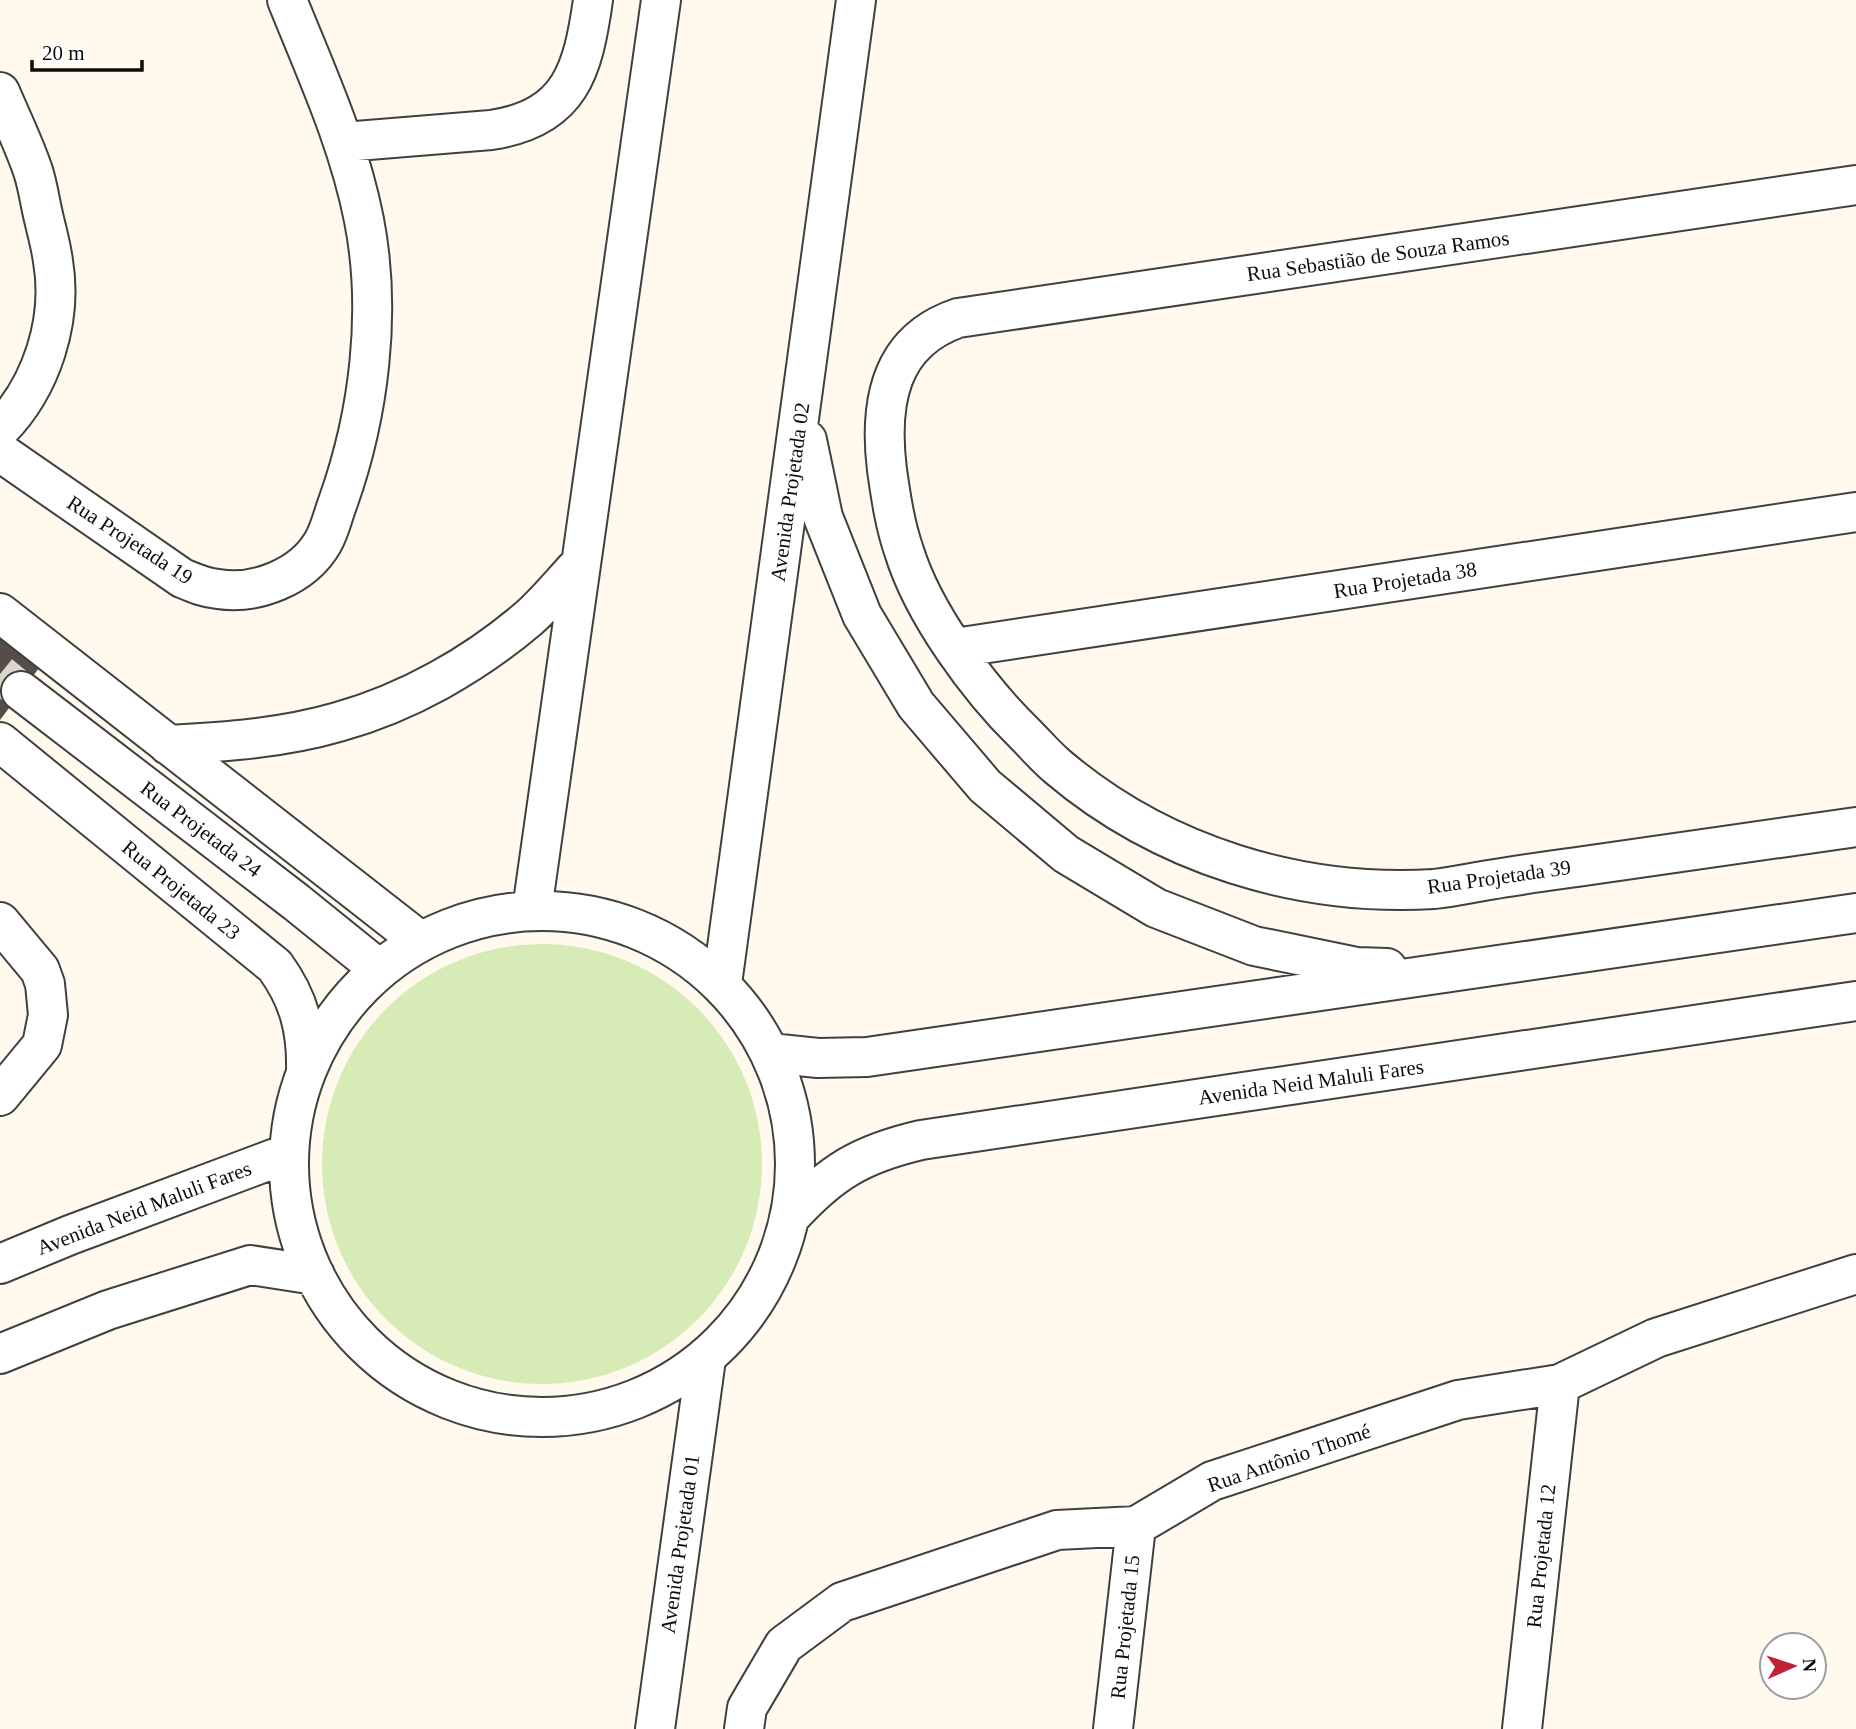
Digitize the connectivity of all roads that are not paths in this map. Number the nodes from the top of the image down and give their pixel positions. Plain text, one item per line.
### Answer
1 (287, 0) edge
2 (593, 0) edge
3 (661, 0) edge
4 (856, 0) edge
5 (0, 92) edge
6 (344, 142) junction
7 (1856, 185) edge
8 (909, 349) joint
9 (801, 413) junction
10 (0, 429) edge
11 (0, 452) edge
12 (1856, 512) edge
13 (580, 564) junction
14 (0, 612) edge
15 (955, 648) junction
16 (22, 691) tunnel mouth
17 (0, 743) edge
18 (168, 745) junction
19 (1856, 827) edge
20 (532, 910) junction
21 (1856, 914) edge
22 (0, 922) edge
23 (420, 941) junction
24 (379, 969) junction
25 (1462, 971) junction
26 (722, 984) junction
27 (1856, 1001) edge
28 (770, 1053) junction
29 (306, 1071) junction
30 (0, 1096) edge
31 (289, 1153) junction
32 (790, 1217) junction
33 (0, 1264) edge
34 (1856, 1274) edge
35 (314, 1275) junction
36 (0, 1354) edge
37 (706, 1359) junction
38 (1560, 1384) junction
39 (1136, 1526) junction
40 (655, 1729) edge
41 (744, 1729) edge
42 (1113, 1729) edge
43 (1522, 1729) edge

1 - 6 street, Rua Projetada 19
2 - 6 street
3 - 13 street
4 - 9 street, Avenida Projetada 02
5 - 10 street
6 - 11 street, Rua Projetada 19
7 - 8 street, Rua Sebastião de Souza Ramos
8 - 15 street, Rua Projetada 39
9 - 25 street
9 - 26 street, Avenida Projetada 02
12 - 15 street, Rua Projetada 38
13 - 18 street
13 - 20 street
14 - 18 street
15 - 19 street, Rua Projetada 39
16 - 24 street, Rua Projetada 24
17 - 29 street, Rua Projetada 23
18 - 23 street
20 - 23 street
20 - 26 street
21 - 25 street
22 - 30 street
23 - 24 street
24 - 29 street
25 - 28 street
26 - 28 street
27 - 32 street, Avenida Neid Maluli Fares
28 - 32 street
29 - 31 street
31 - 33 street, Avenida Neid Maluli Fares
31 - 35 street
32 - 37 street
34 - 38 street, Rua Antônio Thomé
35 - 36 street
35 - 37 street
37 - 40 street, Avenida Projetada 01
38 - 39 street, Rua Antônio Thomé
38 - 43 street, Rua Projetada 12
39 - 41 street, Rua Antônio Thomé
39 - 42 street, Rua Projetada 15

